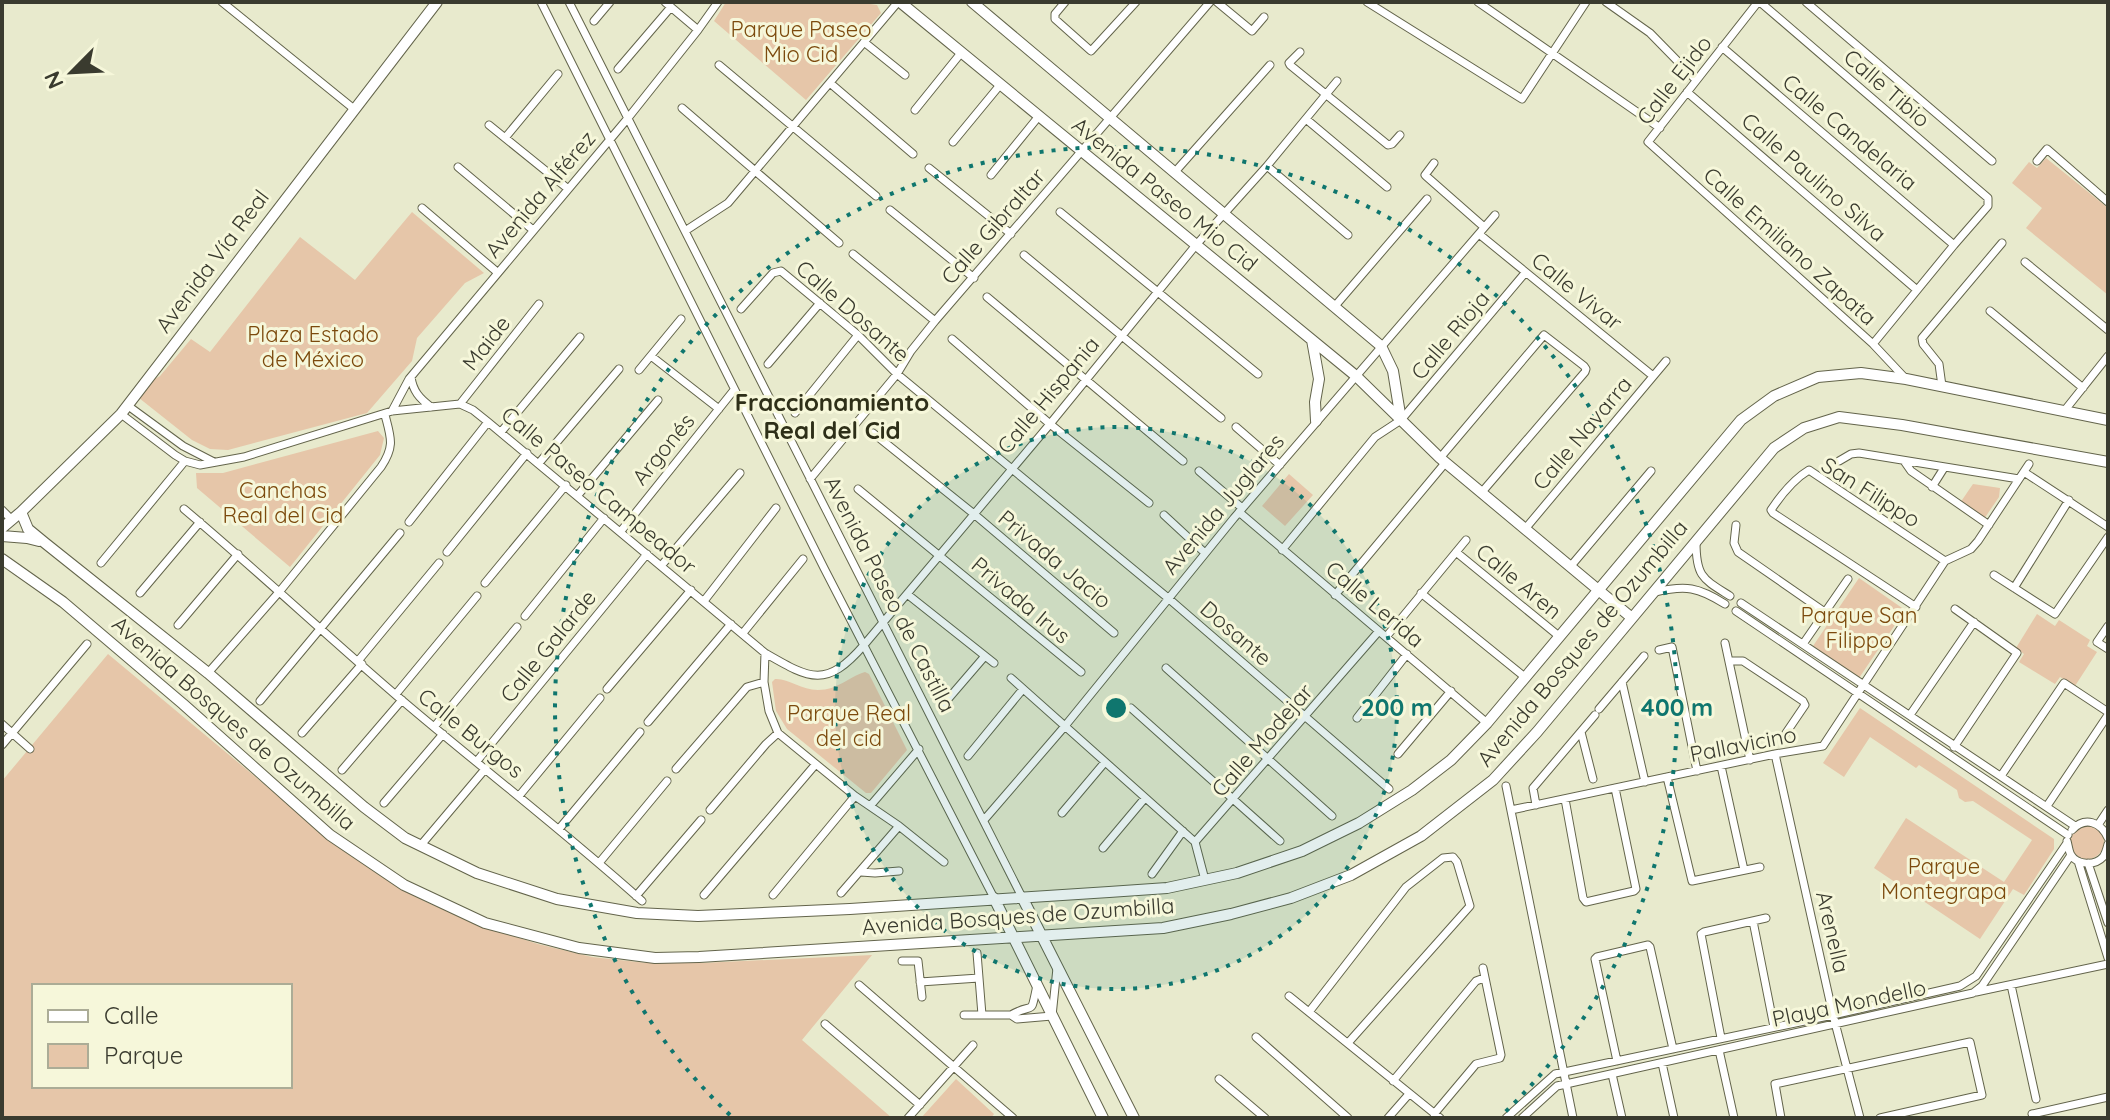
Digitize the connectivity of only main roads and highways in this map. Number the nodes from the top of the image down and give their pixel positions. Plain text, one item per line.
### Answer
1 (437, 2) edge
2 (899, 2) edge
3 (972, 2) edge
4 (1312, 340) junction
5 (1401, 420) junction
6 (2105, 420) edge
7 (1316, 421) road end
8 (2108, 431) edge
9 (2108, 462) edge
10 (21, 512) junction
11 (2, 528) edge
12 (2, 536) edge
13 (45, 543) junction
14 (2, 559) edge
15 (1599, 590) junction
16 (1632, 618) junction
17 (1022, 897) junction
18 (994, 898) junction
19 (1040, 936) junction
20 (1014, 938) junction
21 (1103, 1118) edge
22 (1134, 1118) edge

1 - 10 main road, Avenida Vía Real
2 - 4 main road, Avenida Paseo Mio Cid
3 - 5 main road, Avenida Paseo Mio Cid
4 - 5 main road, Avenida Paseo Mio Cid
4 - 7 main road
5 - 15 main road, Avenida Paseo Mio Cid
6 - 8 main road
6 - 15 main road, Avenida Bosques de Ozumbilla
9 - 16 main road, Avenida Bosques de Ozumbilla
10 - 11 main road, Avenida Vía Real
10 - 13 main road, Avenida Bosques de Ozumbilla
12 - 13 main road, Avenida Bosques de Ozumbilla
13 - 18 main road, Avenida Bosques de Ozumbilla
14 - 20 main road, Avenida Bosques de Ozumbilla
15 - 16 main road, Avenida Paseo Mio Cid
15 - 17 main road, Avenida Bosques de Ozumbilla
16 - 19 main road, Avenida Bosques de Ozumbilla
17 - 18 main road, Avenida Bosques de Ozumbilla
17 - 19 main road, Avenida Paseo de Castilla
18 - 20 main road, Avenida Paseo de Castilla
19 - 20 main road, Avenida Bosques de Ozumbilla
19 - 22 main road, Avenida Paseo de Castilla
20 - 21 main road, Avenida Paseo de Castilla

